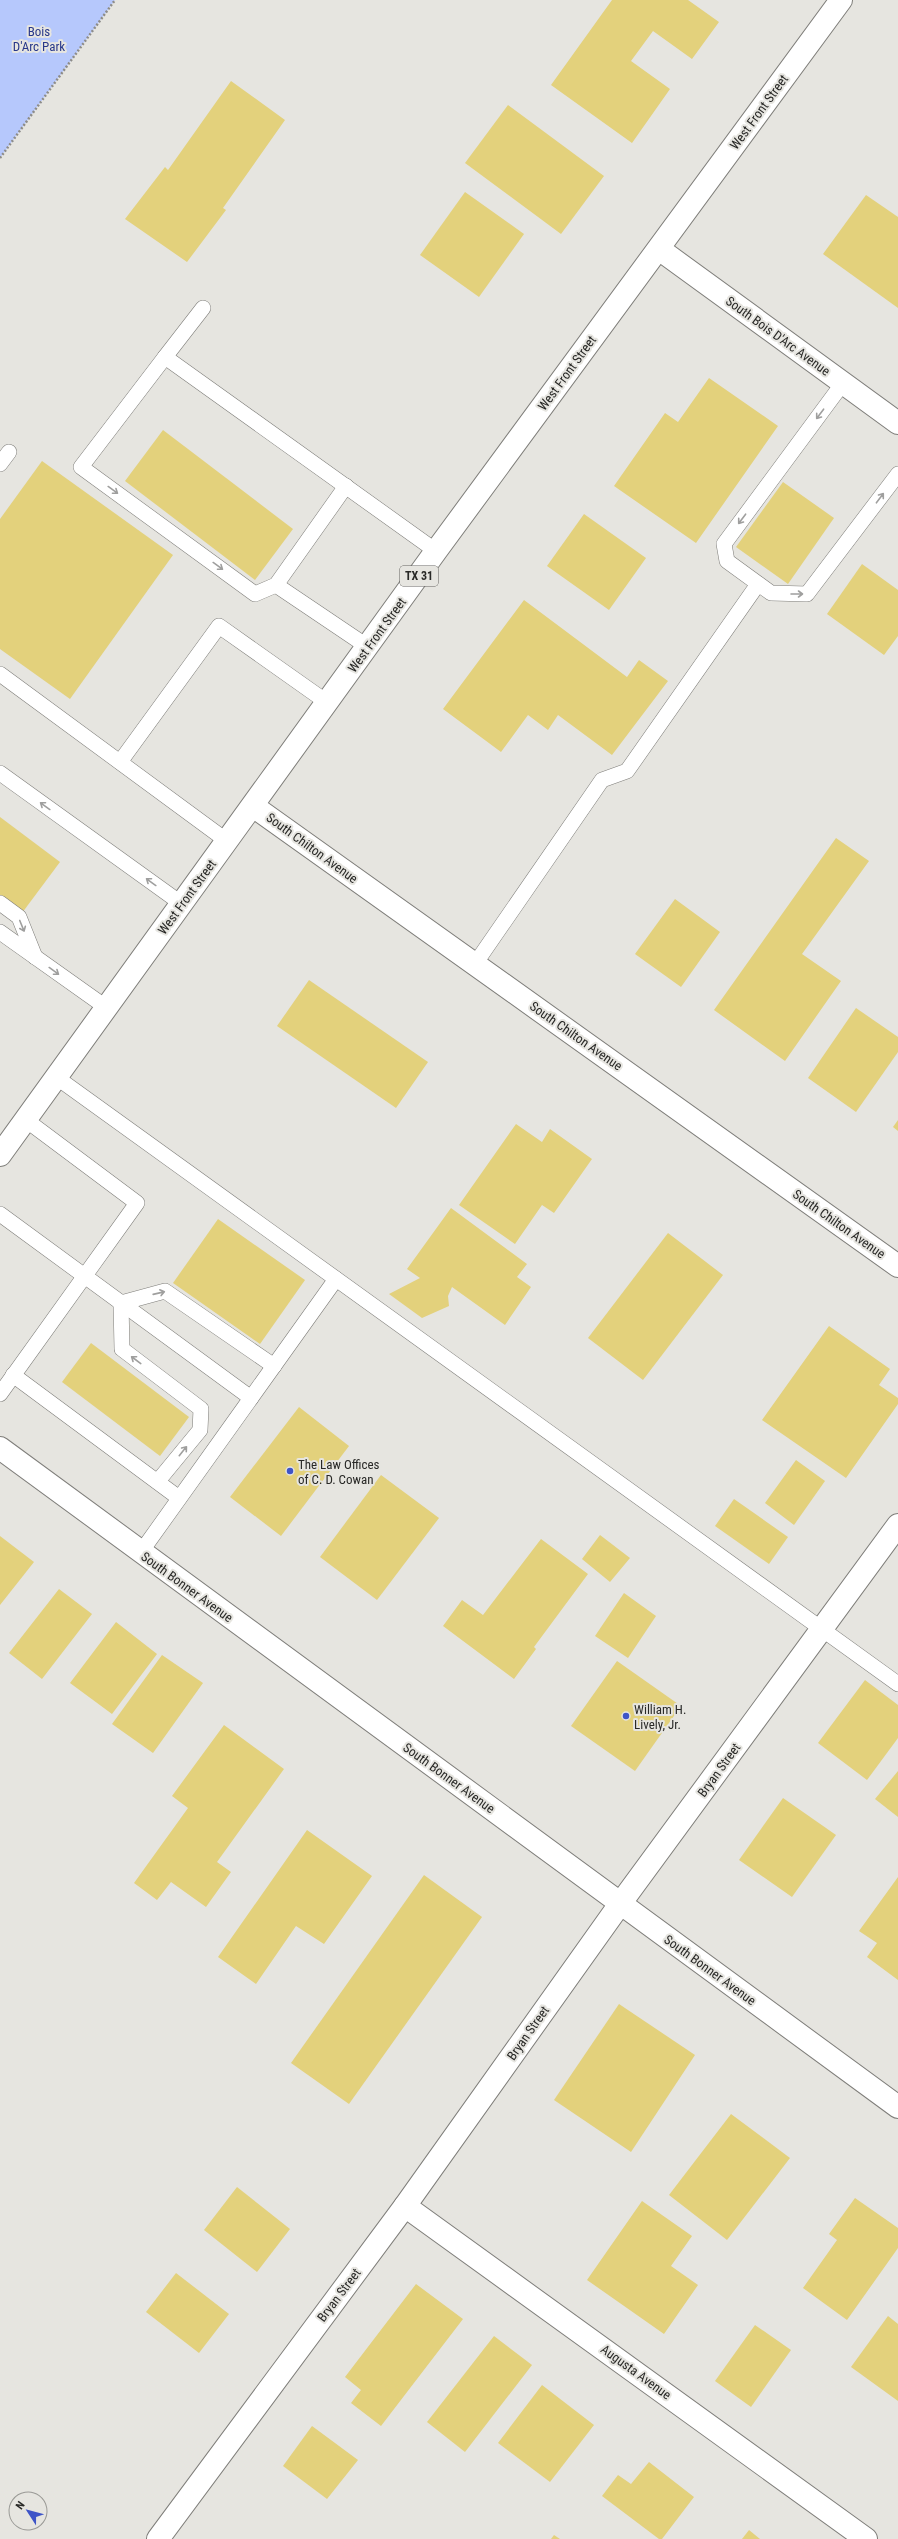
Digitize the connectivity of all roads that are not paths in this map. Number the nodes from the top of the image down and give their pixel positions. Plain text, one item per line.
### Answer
1 (841, 0) edge
2 (659, 249) junction
3 (202, 308) dead end
4 (165, 358) junction
5 (843, 383) junction
6 (898, 423) edge
7 (898, 474) edge
8 (346, 486) junction
9 (436, 551) junction
10 (758, 584) junction
11 (276, 585) junction
12 (368, 647) junction
13 (0, 674) edge
14 (328, 703) junction
15 (120, 762) junction
16 (0, 773) edge
17 (253, 806) junction
18 (228, 841) junction
19 (0, 903) edge
20 (182, 904) junction
21 (0, 932) edge
22 (35, 957) junction
23 (475, 964) junction
24 (107, 1008) junction
25 (56, 1077) junction
26 (26, 1120) junction
27 (0, 1155) edge
28 (0, 1214) edge
29 (898, 1266) edge
30 (85, 1276) junction
31 (336, 1279) junction
32 (121, 1303) junction
33 (274, 1366) junction
34 (13, 1375) junction
35 (0, 1394) edge
36 (251, 1398) junction
37 (0, 1448) edge
38 (158, 1481) junction
39 (179, 1498) junction
40 (898, 1525) edge
41 (140, 1552) junction
42 (822, 1629) junction
43 (898, 1684) edge
44 (620, 1904) junction
45 (898, 2108) edge
46 (406, 2206) junction
47 (158, 2539) edge
48 (866, 2539) edge

1 - 2 street, West Front Street / TX 31
2 - 5 street, South Bois D'Arc Avenue
2 - 9 street, West Front Street / TX 31
3 - 4 lane
4 - 8 lane
4 -> 11 lane
5 - 6 street, South Bois D'Arc Avenue
5 -> 10 lane
10 -> 7 lane
8 - 9 lane
8 - 11 lane
9 - 12 street, West Front Street / TX 31
10 - 23 lane
11 - 12 lane
12 - 14 street, West Front Street / TX 31
13 - 15 lane
14 - 15 lane
14 - 17 street, West Front Street / TX 31
15 - 18 lane
20 -> 16 lane
17 - 18 street, West Front Street / TX 31
17 - 23 street, South Chilton Avenue
18 - 20 street, West Front Street / TX 31
19 -> 22 lane
20 - 24 street, West Front Street / TX 31
21 - 22 lane
22 -> 24 lane
23 - 29 street, South Chilton Avenue
24 - 25 street, West Front Street / TX 31
25 - 26 street, West Front Street / TX 31
25 - 31 lane
26 - 27 street, West Front Street / TX 31
26 - 30 lane
28 - 30 lane
30 - 32 lane
30 - 34 lane
31 - 33 lane
31 - 42 lane
32 -> 33 lane
32 - 36 lane
38 -> 32 lane
33 - 36 lane
34 - 35 lane
34 - 38 lane
36 - 39 lane
37 - 41 street, South Bonner Avenue
38 - 39 lane
39 - 41 lane
40 - 42 street, Bryan Street
41 - 44 street, South Bonner Avenue
42 - 43 lane
42 - 44 street, Bryan Street
44 - 45 street, South Bonner Avenue
44 - 46 street, Bryan Street
46 - 47 street, Bryan Street
46 - 48 street, Augusta Avenue

